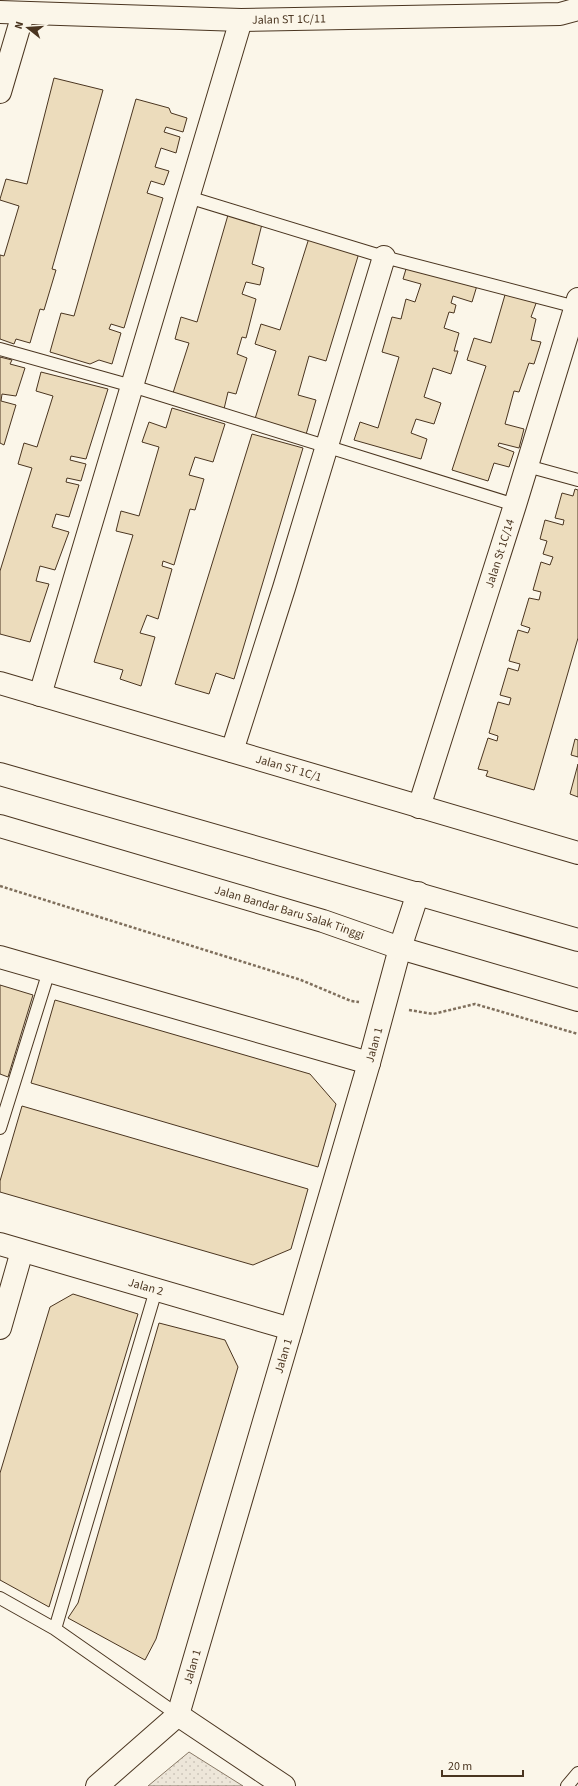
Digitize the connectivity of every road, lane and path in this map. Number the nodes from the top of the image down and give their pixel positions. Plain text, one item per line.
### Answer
1 (578, 9) edge
2 (0, 12) edge
3 (22, 14) junction
4 (241, 20) junction
5 (0, 92) edge
6 (188, 197) junction
7 (384, 257) junction
8 (577, 303) edge
9 (0, 349) edge
10 (132, 386) junction
11 (326, 446) junction
12 (527, 466) junction
13 (578, 480) edge
14 (515, 505) junction
15 (0, 683) edge
16 (40, 695) junction
17 (232, 751) junction
18 (0, 774) edge
19 (419, 806) junction
20 (0, 826) edge
21 (578, 853) edge
22 (0, 886) edge
23 (418, 893) junction
24 (578, 940) edge
25 (400, 948) junction
26 (0, 957) edge
27 (49, 971) junction
28 (578, 1000) edge
29 (351, 1001) dead end
30 (433, 1014) dead end
31 (578, 1034) edge
32 (369, 1063) junction
33 (0, 1128) edge
34 (0, 1244) edge
35 (22, 1251) junction
36 (156, 1290) junction
37 (0, 1328) edge
38 (291, 1329) junction
39 (0, 1598) edge
40 (54, 1629) junction
41 (178, 1715) junction
42 (578, 1773) edge
43 (97, 1786) edge
44 (284, 1786) edge
45 (567, 1786) edge

1 - 4 street, Jalan ST 1C/11
2 - 3 street, Jalan ST 1C/11
3 - 4 street, Jalan ST 1C/11
3 - 5 street
4 - 6 street
6 - 7 lane
6 - 10 street
7 - 8 lane
7 - 11 street
8 - 12 street, Jalan St 1C/14
9 - 10 lane
10 - 11 lane
10 - 16 street
11 - 14 lane
11 - 17 street
12 - 13 lane
12 - 14 street, Jalan St 1C/14
14 - 19 street, Jalan St 1C/14
15 - 16 street, Jalan ST 1C/1
16 - 17 street, Jalan ST 1C/1
17 - 19 street, Jalan ST 1C/1
18 - 23 street
19 - 21 street, Jalan ST 1C/1
20 - 25 street, Jalan Bandar Baru Salak Tinggi
22 - 29 path
23 - 24 street
23 - 25 street, Jalan 1
25 - 28 street, Jalan Bandar Baru Salak Tinggi
25 - 32 street, Jalan 1
26 - 27 street
27 - 32 street
27 - 33 lane
30 - 31 path
32 - 38 street, Jalan 1
34 - 35 street, Jalan 2
35 - 36 street, Jalan 2
35 - 37 street
36 - 38 street, Jalan 2
36 - 40 lane
38 - 41 street, Jalan 1
39 - 40 lane
40 - 41 lane
41 - 43 street
41 - 44 street
42 - 45 lane

